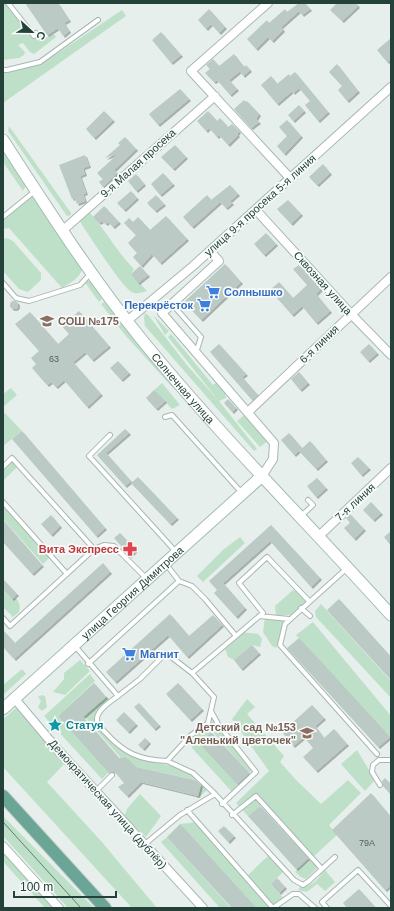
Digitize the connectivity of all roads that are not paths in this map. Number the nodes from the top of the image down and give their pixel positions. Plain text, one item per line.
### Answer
1 (8, 3) edge
2 (268, 3) edge
3 (98, 20) dead end
4 (36, 33) dead end
5 (3, 70) edge
6 (391, 88) edge
7 (215, 96) junction
8 (3, 140) edge
9 (290, 178) junction
10 (36, 191) junction
11 (256, 210) junction
12 (3, 217) edge
13 (62, 231) junction
14 (210, 251) junction
15 (90, 273) junction
16 (391, 277) edge
17 (175, 280) junction
18 (3, 283) edge
19 (186, 291) junction
20 (172, 304) junction
21 (350, 314) junction
22 (127, 321) junction
23 (196, 354) junction
24 (391, 355) edge
25 (248, 412) junction
26 (165, 416) dead end
27 (110, 435) dead end
28 (3, 466) edge
29 (391, 468) edge
30 (262, 476) junction
31 (243, 494) junction
32 (308, 500) dead end
33 (3, 502) edge
34 (300, 517) junction
35 (319, 536) junction
36 (94, 550) junction
37 (177, 553) junction
38 (166, 563) junction
39 (348, 567) junction
40 (67, 574) junction
41 (147, 580) junction
42 (179, 581) junction
43 (309, 601) junction
44 (302, 608) junction
45 (391, 615) edge
46 (259, 616) junction
47 (310, 616) dead end
48 (3, 618) edge
49 (289, 619) junction
50 (236, 636) junction
51 (74, 646) junction
52 (88, 664) junction
53 (192, 673) junction
54 (118, 696) junction
55 (15, 699) junction
56 (3, 709) edge
57 (211, 711) junction
58 (377, 754) dead end
59 (167, 760) junction
60 (391, 760) edge
61 (112, 775) dead end
62 (380, 785) dead end
63 (95, 791) junction
64 (215, 794) junction
65 (3, 796) edge
66 (222, 804) junction
67 (187, 810) junction
68 (232, 815) junction
69 (145, 844) junction
70 (3, 846) edge
71 (335, 857) dead end
72 (322, 869) junction
73 (391, 906) edge
74 (59, 908) edge
75 (106, 908) edge
76 (203, 908) edge
77 (315, 908) edge
78 (327, 908) edge

1 - 4 lane
2 - 7 street
3 - 5 lane
6 - 9 street, улица 9-я просека 5-я линия
7 - 9 street
7 - 13 street, 9-я Малая просека
8 - 10 main road, Солнечная улица
9 - 11 street, улица 9-я просека 5-я линия
10 - 12 lane
10 - 13 main road, Солнечная улица
11 - 14 street, улица 9-я просека 5-я линия
11 - 21 street, Сквозная улица
13 - 15 main road, Солнечная улица
14 - 17 street, улица 9-я просека 5-я линия
14 - 19 street
15 - 18 lane
15 - 22 main road, Солнечная улица
16 - 21 street, 6-я линия
17 - 19 street
17 - 22 street, улица 9-я просека 5-я линия
19 - 20 street
20 - 23 lane
20 - 23 street
21 - 24 street, Сквозная улица
21 - 25 street, 6-я линия
22 - 30 main road, Солнечная улица
23 - 25 street
25 - 30 street
26 - 31 lane
27 - 37 lane
28 - 36 lane
29 - 35 street, 7-я линия
30 - 31 main road, улица Георгия Димитрова
30 - 34 main road, Солнечная улица
31 - 37 main road, улица Георгия Димитрова
32 - 34 lane
33 - 40 lane
34 - 35 main road, Солнечная улица
35 - 39 main road, Солнечная улица
36 - 40 lane
36 - 41 lane
37 - 38 main road, улица Георгия Димитрова
38 - 41 main road, улица Георгия Димитрова
38 - 42 lane
39 - 43 lane
39 - 45 main road, Солнечная улица
40 - 48 lane
41 - 51 main road, улица Георгия Димитрова
42 - 50 lane
42 - 52 lane
43 - 44 lane
43 - 46 lane
44 - 47 lane
44 - 49 lane
46 - 49 lane
46 - 50 lane
49 - 58 lane
50 - 53 lane
51 - 52 lane
51 - 55 main road, улица Георгия Димитрова
52 - 54 lane
53 - 54 lane
53 - 57 lane
54 - 59 lane
55 - 56 main road, улица Георгия Димитрова
55 - 63 street, Демократическая улица (дублёр)
57 - 59 lane
57 - 66 lane
59 - 64 lane
60 - 62 lane
61 - 63 lane
63 - 69 street, Демократическая улица (дублёр)
64 - 66 lane
64 - 67 lane
65 - 75 main road
66 - 68 lane
67 - 69 lane
67 - 77 lane
68 - 72 lane
68 - 72 lane
69 - 76 street, Демократическая улица (дублёр)
70 - 74 street
71 - 72 lane
73 - 78 lane

